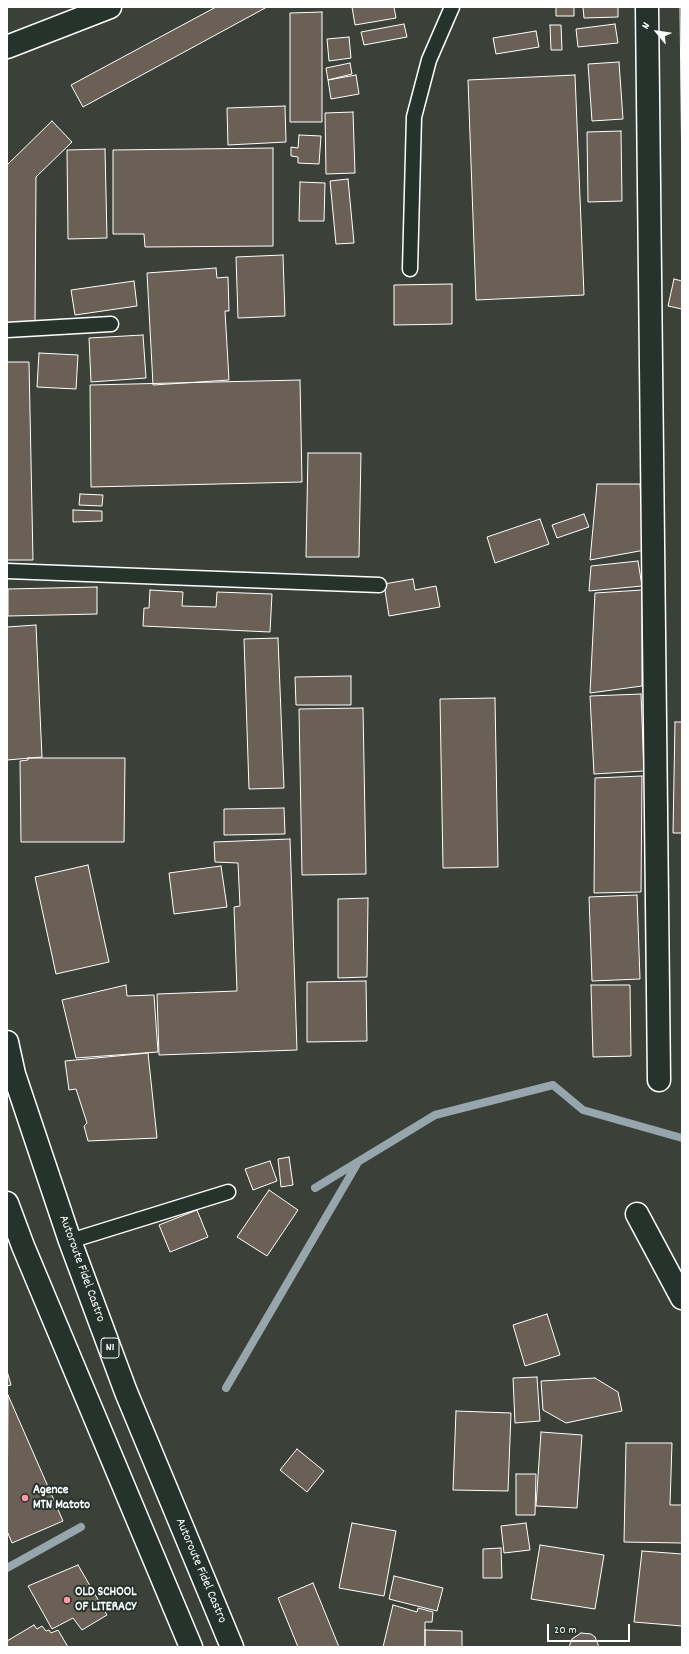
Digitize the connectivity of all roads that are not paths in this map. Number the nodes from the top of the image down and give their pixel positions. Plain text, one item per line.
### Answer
1 (110, 7) edge
2 (452, 7) edge
3 (647, 7) edge
4 (7, 47) edge
5 (410, 269) dead end
6 (111, 324) dead end
7 (7, 330) edge
8 (7, 571) edge
9 (379, 585) dead end
10 (7, 1042) edge
11 (659, 1080) dead end
12 (228, 1192) dead end
13 (7, 1204) edge
14 (637, 1214) dead end
15 (70, 1241) junction
16 (682, 1298) edge
17 (191, 1647) edge
18 (232, 1647) edge

1 - 4 main road
2 - 5 lane
3 - 11 main road
6 - 7 lane
8 - 9 lane
10 - 15 main road, Autoroute Fidel Castro / N1
12 - 15 lane
13 - 17 main road
14 - 16 main road
15 - 18 main road, Autoroute Fidel Castro / N1

